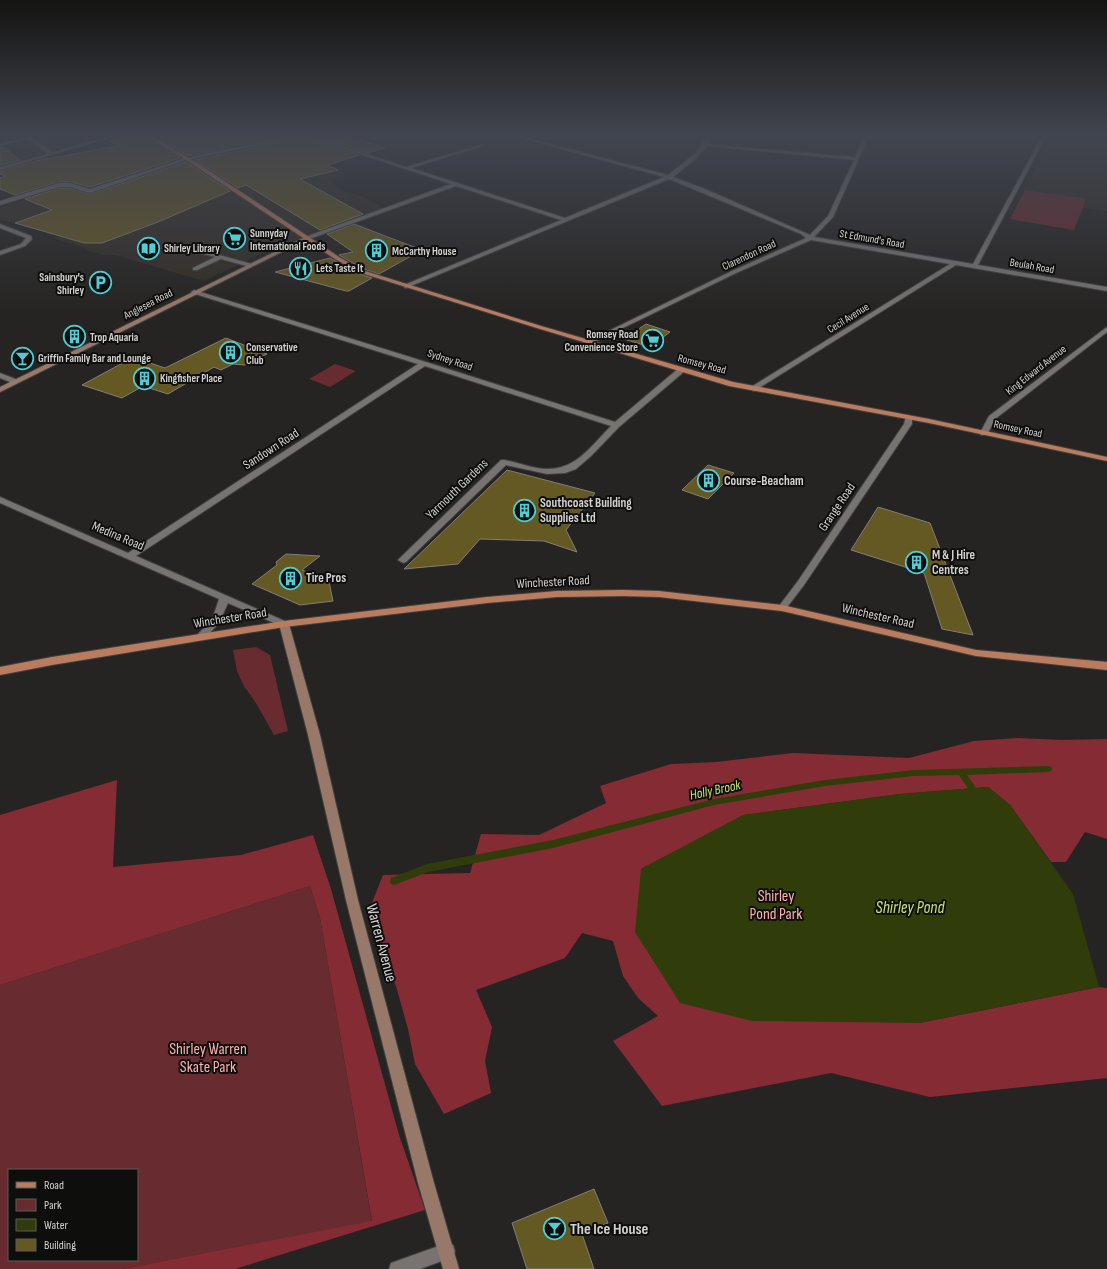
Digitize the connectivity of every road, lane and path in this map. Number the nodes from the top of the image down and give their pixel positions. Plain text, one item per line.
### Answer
1 (26, 195) edge
2 (242, 195) edge
3 (425, 195) edge
4 (490, 195) edge
5 (625, 195) edge
6 (715, 195) edge
7 (840, 195) edge
8 (1012, 195) edge
9 (0, 203) edge
10 (566, 220) junction
11 (0, 226) edge
12 (307, 238) junction
13 (810, 238) junction
14 (194, 250) dead end
15 (0, 253) edge
16 (220, 257) junction
17 (954, 264) junction
18 (250, 265) junction
19 (974, 267) junction
20 (195, 269) dead end
21 (406, 286) junction
22 (1107, 289) edge
23 (194, 292) junction
24 (1107, 329) edge
25 (590, 342) junction
26 (424, 363) junction
27 (682, 370) junction
28 (0, 374) edge
29 (15, 382) junction
30 (754, 389) junction
31 (0, 390) edge
32 (909, 418) junction
33 (616, 425) junction
34 (984, 433) junction
35 (1107, 459) edge
36 (0, 500) edge
37 (131, 555) junction
38 (403, 560) dead end
39 (225, 597) junction
40 (782, 608) junction
41 (284, 624) junction
42 (200, 637) junction
43 (1107, 666) edge
44 (0, 671) edge
45 (446, 1252) junction
46 (397, 1269) edge
47 (451, 1269) edge

1 - 9 street
2 - 12 main road, Romsey Road
3 - 12 street
4 - 10 street
5 - 10 street
6 - 13 street, St Edmund's Road
7 - 13 street, Clarendon Road
8 - 19 street
10 - 21 street
11 - 15 street
12 - 18 street, Anglesea Road
12 - 21 main road, Romsey Road
13 - 17 street, St Edmund's Road
13 - 25 street, Clarendon Road
14 - 16 street
16 - 18 street
16 - 20 street
17 - 19 street, Beulah Road
17 - 30 street, Cecil Avenue
18 - 23 street, Anglesea Road
19 - 22 street, Beulah Road
21 - 25 main road, Romsey Road
23 - 26 street, Sydney Road
23 - 29 street, Anglesea Road
24 - 34 street, King Edward Avenue
25 - 27 main road, Romsey Road
26 - 33 street, Sydney Road
26 - 37 street, Sandown Road
27 - 30 main road, Romsey Road
27 - 33 street
28 - 29 street
29 - 31 street, Anglesea Road
30 - 32 main road, Romsey Road
32 - 34 main road, Romsey Road
32 - 40 street, Grange Road
33 - 38 street, Yarmouth Gardens
34 - 35 main road, Romsey Road
36 - 37 street, Medina Road
37 - 39 street, Medina Road
39 - 41 street, Medina Road
39 - 42 street
40 - 41 main road, Winchester Road
40 - 43 main road, Winchester Road
41 - 42 main road, Winchester Road
41 - 45 street, Warren Avenue
42 - 44 main road, Winchester Road
45 - 46 street
45 - 47 street, Warren Avenue

